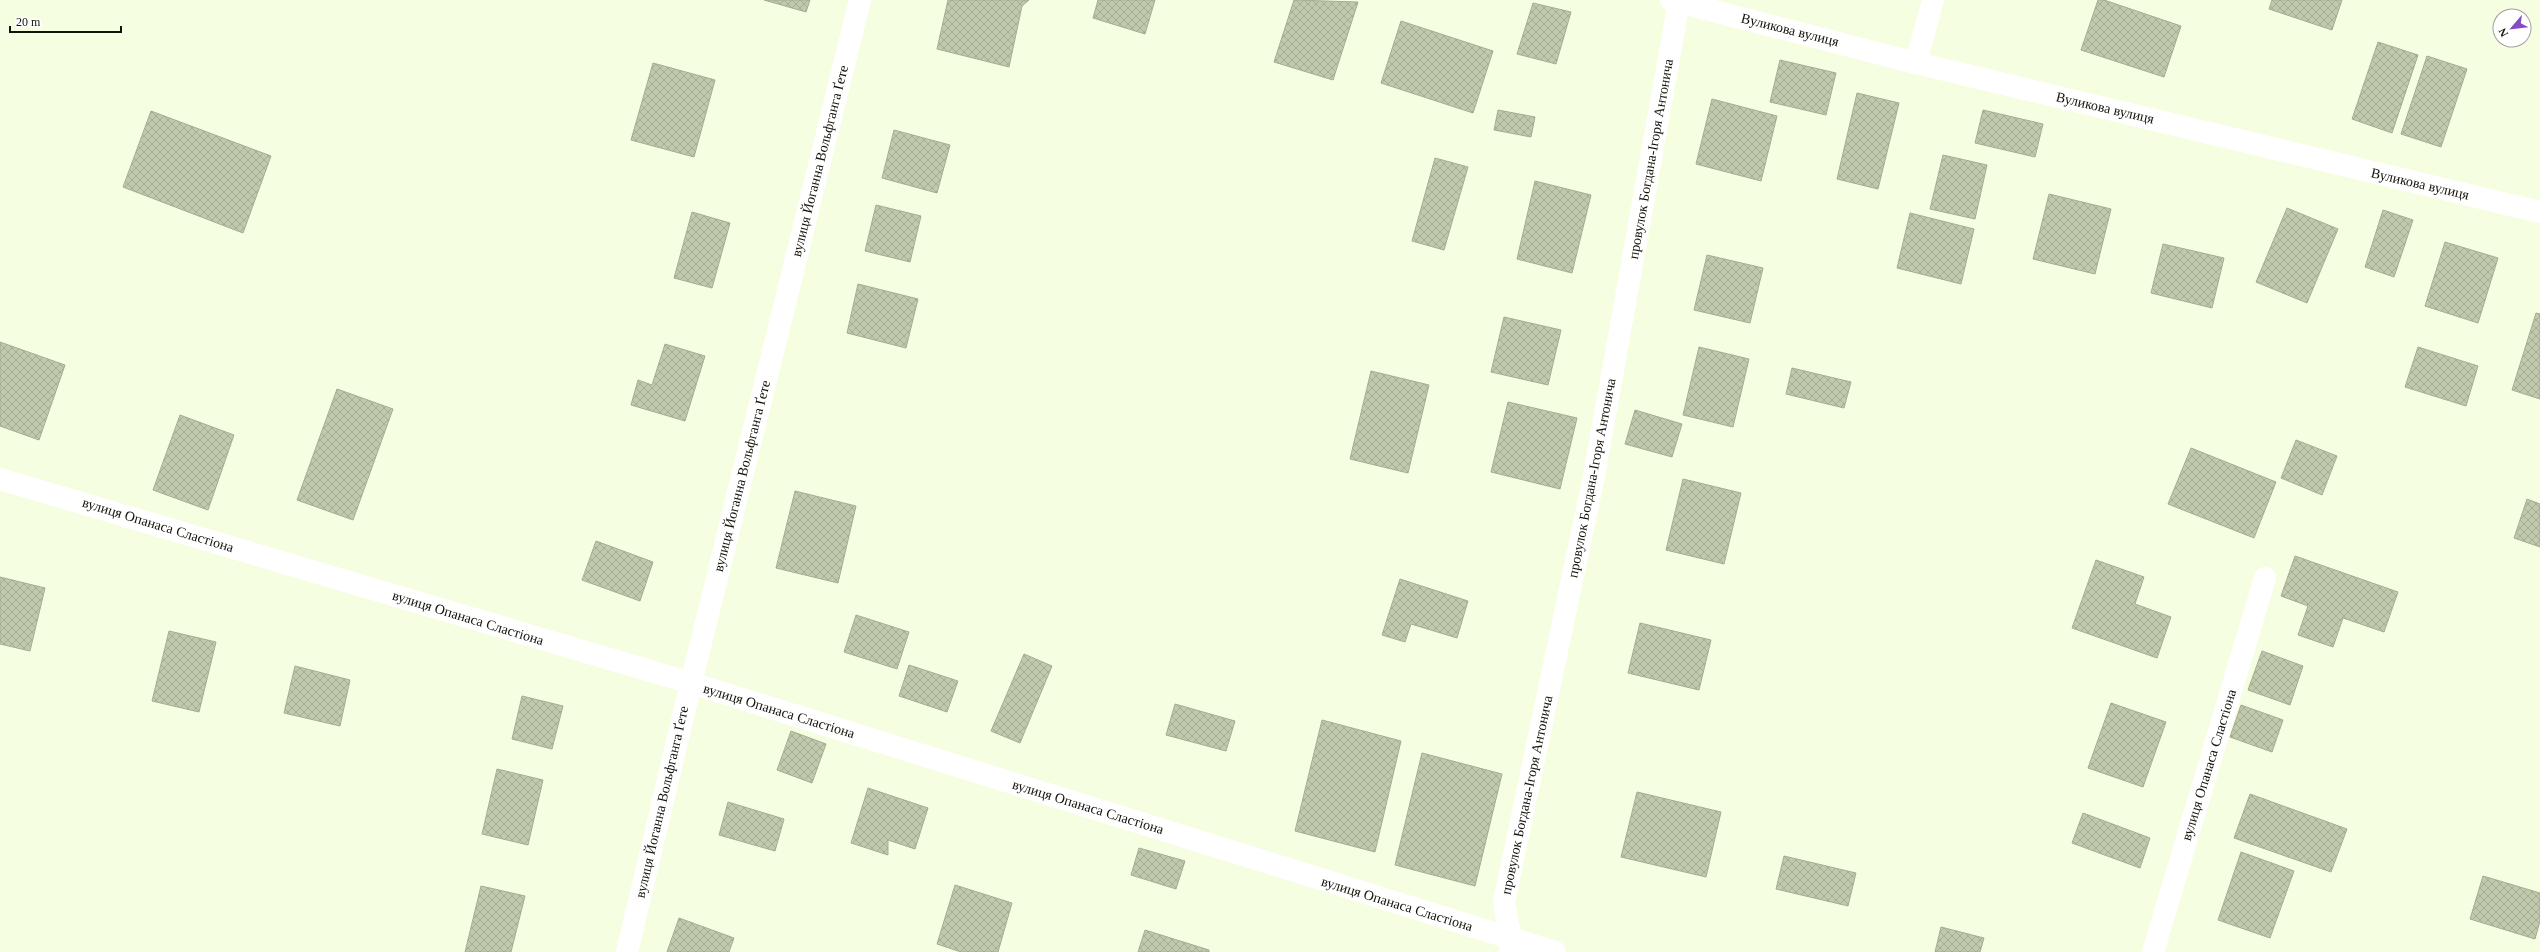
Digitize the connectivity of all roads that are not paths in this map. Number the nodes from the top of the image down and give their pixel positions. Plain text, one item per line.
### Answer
1 (860, 0) edge
2 (1933, 0) edge
3 (1675, 1) edge
4 (1916, 63) junction
5 (2540, 212) edge
6 (0, 479) edge
7 (2265, 578) dead end
8 (690, 683) junction
9 (1510, 945) edge
10 (627, 952) edge
11 (1555, 952) edge
12 (2153, 952) edge

1 - 8 street, вулиця Йоганна Вольфганга Ґете
2 - 4 street
3 - 4 street, Вуликова вулиця
3 - 9 street, провулок Богдана-Ігоря Антонича
4 - 5 street, Вуликова вулиця
6 - 8 street, вулиця Опанаса Сластіона
7 - 12 street, вулиця Опанаса Сластіона
8 - 9 street, вулиця Опанаса Сластіона
8 - 10 street, вулиця Йоганна Вольфганга Ґете
9 - 11 street, вулиця Опанаса Сластіона

